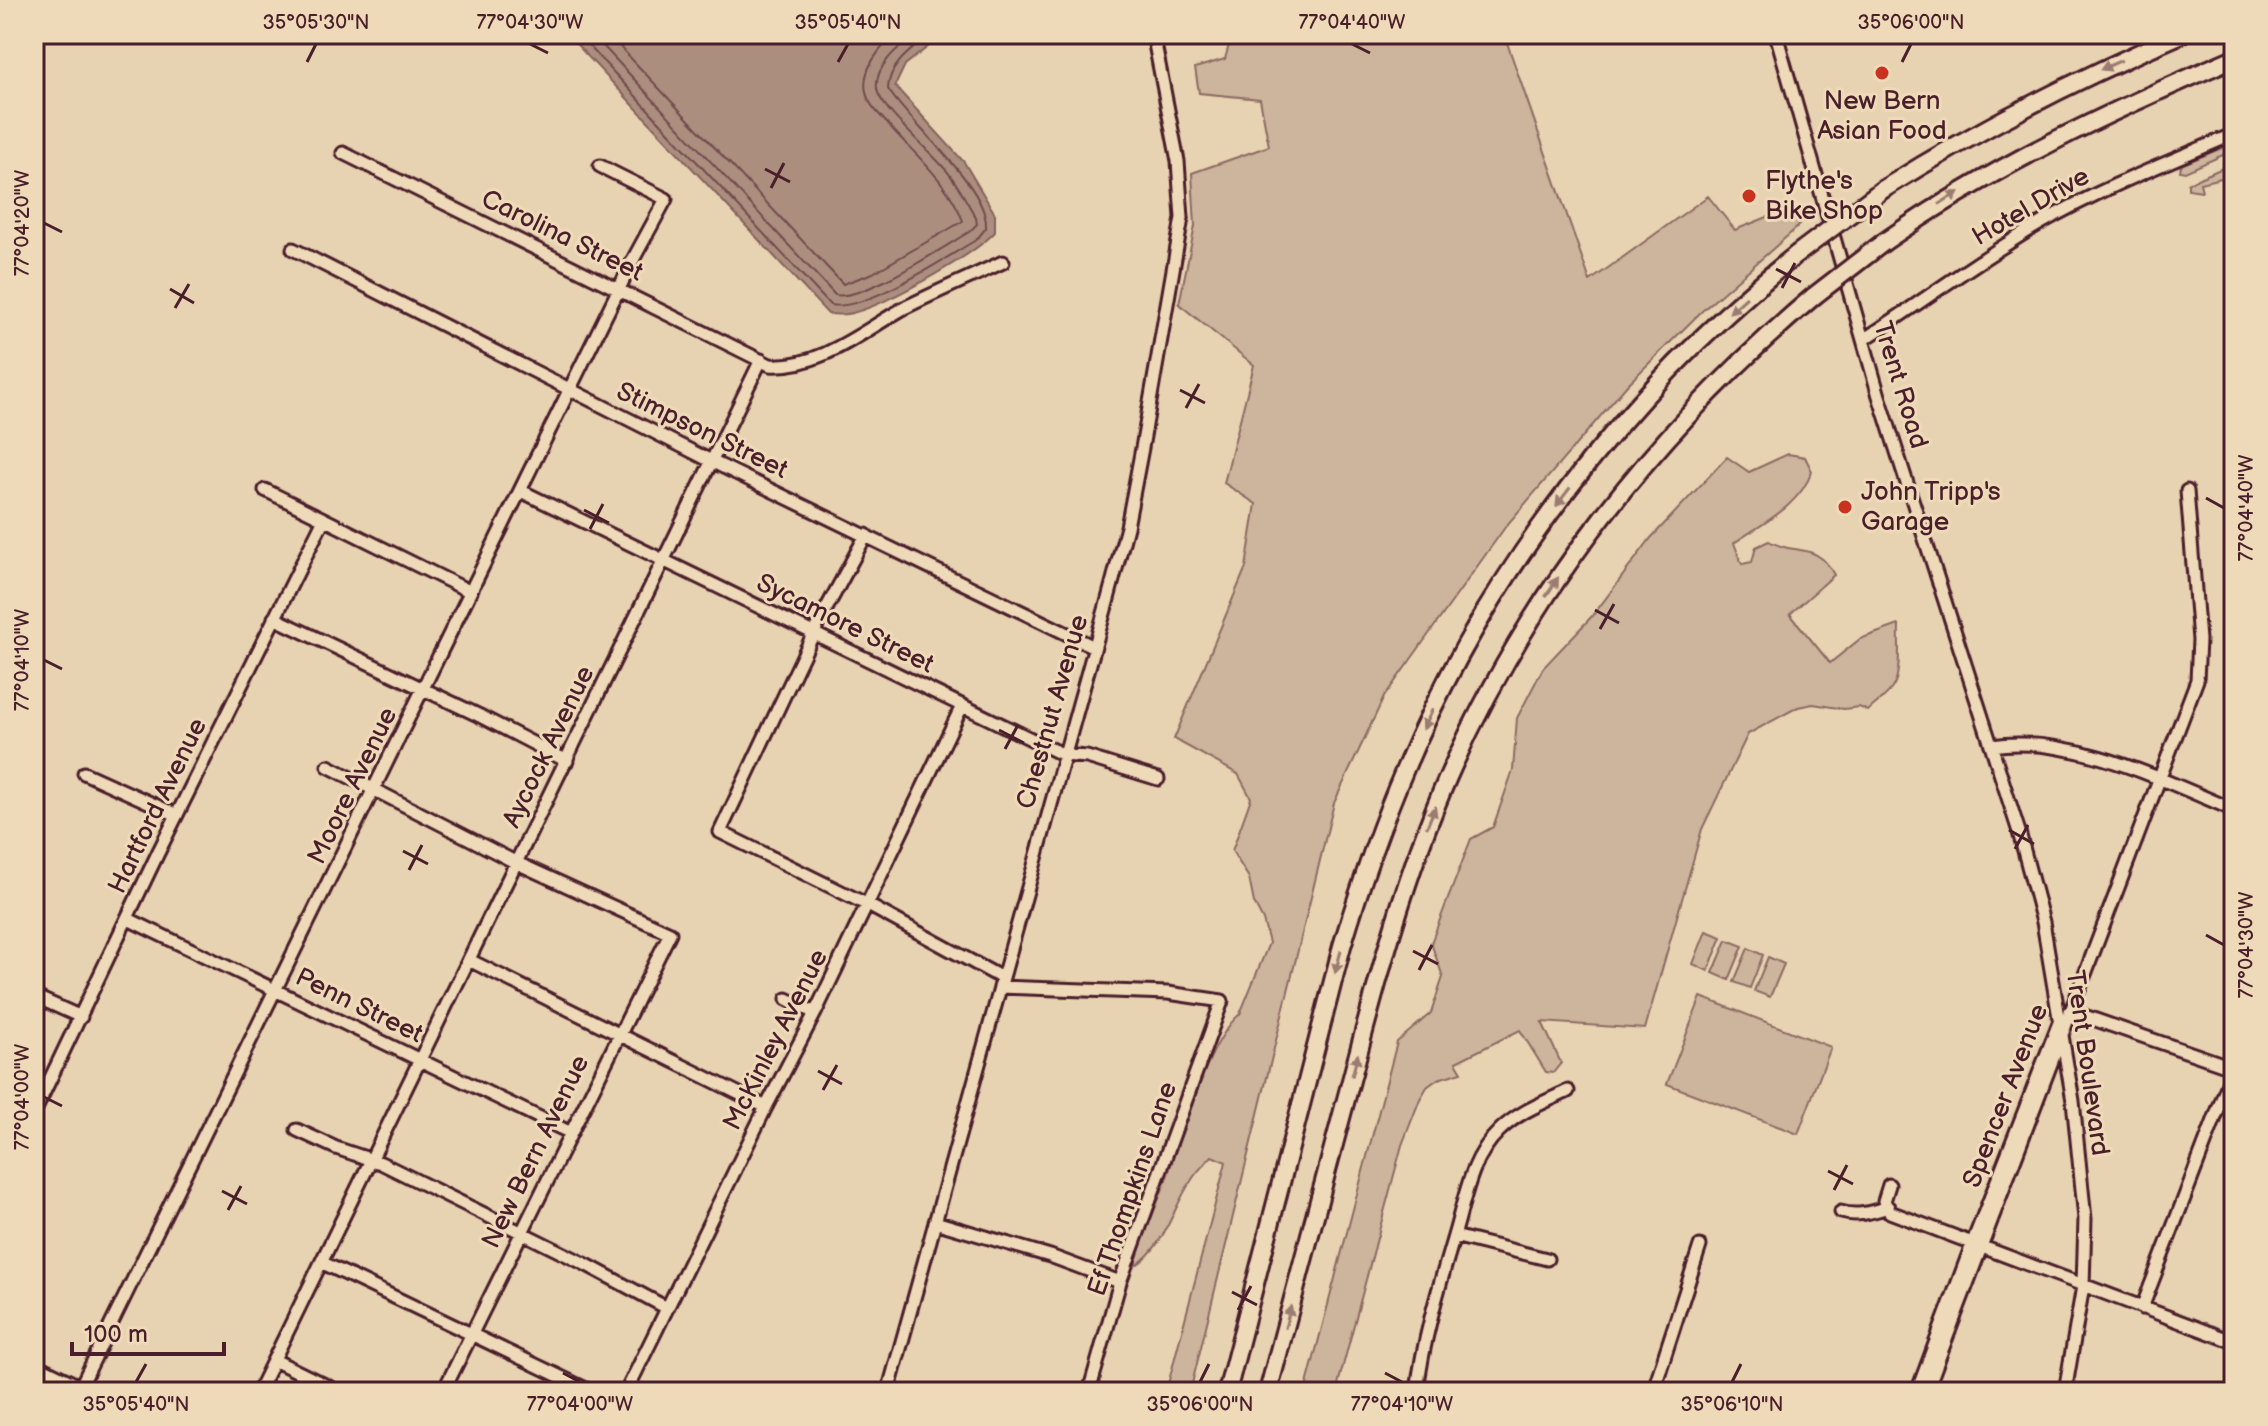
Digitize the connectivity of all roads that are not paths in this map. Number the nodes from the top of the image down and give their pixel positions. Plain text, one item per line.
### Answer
1 (1153, 34) edge
2 (1776, 34) edge
3 (2174, 34) edge
4 (2182, 34) edge
5 (2142, 51) junction
6 (2234, 58) edge
7 (2234, 69) edge
8 (2191, 80) junction
9 (2234, 134) edge
10 (343, 153) dead end
11 (600, 166) dead end
12 (293, 249) dead end
13 (1003, 262) dead end
14 (620, 289) junction
15 (1863, 340) junction
16 (761, 360) junction
17 (570, 390) junction
18 (713, 462) junction
19 (265, 490) dead end
20 (521, 491) junction
21 (2187, 491) dead end
22 (324, 519) junction
23 (866, 535) junction
24 (664, 561) junction
25 (471, 592) junction
26 (274, 618) junction
27 (814, 633) junction
28 (1094, 647) junction
29 (424, 690) junction
30 (962, 706) junction
31 (1992, 746) junction
32 (1064, 755) junction
33 (567, 761) junction
34 (328, 766) dead end
35 (84, 773) dead end
36 (2160, 777) junction
37 (1158, 779) dead end
38 (375, 789) junction
39 (2233, 807) edge
40 (177, 815) junction
41 (517, 863) junction
42 (868, 905) junction
43 (128, 919) junction
44 (469, 960) junction
45 (1001, 983) junction
46 (276, 991) junction
47 (34, 996) edge
48 (787, 999) dead end
49 (2070, 1011) junction
50 (815, 1013) junction
51 (81, 1017) junction
52 (2060, 1021) junction
53 (619, 1033) junction
54 (2063, 1035) junction
55 (421, 1060) junction
56 (2234, 1068) edge
57 (1568, 1091) dead end
58 (766, 1107) junction
59 (34, 1113) edge
60 (297, 1130) dead end
61 (571, 1133) junction
62 (372, 1160) junction
63 (1889, 1185) dead end
64 (1888, 1207) junction
65 (1841, 1212) dead end
66 (935, 1222) junction
67 (522, 1232) junction
68 (1454, 1236) junction
69 (1977, 1244) junction
70 (1700, 1246) dead end
71 (1547, 1259) dead end
72 (323, 1263) junction
73 (1120, 1282) junction
74 (2083, 1286) junction
75 (667, 1308) junction
76 (2142, 1308) junction
77 (472, 1333) junction
78 (2234, 1342) edge
79 (274, 1360) junction
80 (34, 1364) edge
81 (79, 1390) edge
82 (258, 1392) edge
83 (339, 1392) edge
84 (443, 1392) edge
85 (592, 1392) edge
86 (626, 1392) edge
87 (888, 1392) edge
88 (1089, 1392) edge
89 (1227, 1392) edge
90 (1268, 1392) edge
91 (1417, 1392) edge
92 (1653, 1392) edge
93 (1917, 1392) edge
94 (1926, 1392) edge
95 (2065, 1392) edge

1 - 28 street, Chestnut Avenue
2 - 15 street, Trent Road
3 - 5 highway
4 - 5 highway
5 -> 89 highway, bridge
6 - 8 highway
7 - 8 highway
90 -> 8 highway, bridge
9 - 15 street, Hotel Drive
10 - 14 street, Carolina Street
11 - 14 street, Moore Avenue
12 - 17 street, Stimpson Street
13 - 16 street
14 - 16 street, Carolina Street
14 - 17 street, Moore Avenue
15 - 31 street, Trent Road
16 - 18 street, Aycock Avenue
17 - 18 street, Stimpson Street
17 - 20 street, Moore Avenue
18 - 23 street, Stimpson Street
18 - 24 street, Aycock Avenue
19 - 22 street
20 - 24 street, Sycamore Street
20 - 25 street, Moore Avenue
21 - 36 street, Spencer Avenue
22 - 25 street
22 - 26 street, Hartford Avenue
23 - 27 street
23 - 28 street, Stimpson Street
24 - 27 street, Sycamore Street
24 - 33 street, Aycock Avenue
25 - 29 street, Moore Avenue
26 - 29 street
26 - 40 street, Hartford Avenue
27 - 30 street, Sycamore Street
27 - 42 street
28 - 32 street, Chestnut Avenue
29 - 33 street
29 - 38 street, Moore Avenue
30 - 32 street, Sycamore Street
30 - 42 street, McKinley Avenue
31 - 36 street
31 - 52 street, Trent Boulevard
32 - 37 street, Sycamore Street
32 - 45 street, Chestnut Avenue
33 - 41 street, Aycock Avenue
34 - 38 street
35 - 40 street
36 - 39 street
36 - 49 street, Spencer Avenue
36 - 52 street, Spencer Avenue
38 - 41 street
38 - 46 street, Moore Avenue
40 - 43 street, Hartford Avenue
41 - 44 street, Aycock Avenue
41 - 53 street, New Bern Avenue
42 - 45 street
42 - 50 street, McKinley Avenue
43 - 46 street, Penn Street
43 - 51 street, Hartford Avenue
44 - 53 street
44 - 55 street, Aycock Avenue
45 - 66 street, Chestnut Avenue
45 - 73 street, Ef Thompkins Lane
46 - 55 street, Penn Street
46 - 81 street, Moore Avenue
47 - 51 street
48 - 50 street
49 - 54 street, Spencer Avenue
49 - 56 street
50 - 58 street, McKinley Avenue
51 - 59 street, Hartford Avenue
52 - 54 street, Trent Boulevard
52 - 69 street, Spencer Avenue
53 - 58 street
53 - 61 street, New Bern Avenue
54 - 69 street, Spencer Avenue
54 - 74 street, Trent Boulevard
55 - 61 street, Penn Street
55 - 62 street, Aycock Avenue
56 - 76 street
57 - 68 street
58 - 75 street, McKinley Avenue
60 - 62 street
61 - 67 street, New Bern Avenue
62 - 67 street
62 - 72 street, Aycock Avenue
63 - 64 street
64 - 65 street
64 - 69 street
66 - 73 street
66 - 87 street, Chestnut Avenue
67 - 75 street
67 - 77 street, New Bern Avenue
68 - 71 street
68 - 91 street
69 - 74 street
69 - 93 street, Spencer Avenue
69 - 94 street, Spencer Avenue
70 - 92 street
72 - 77 street
72 - 79 street, Aycock Avenue
73 - 88 street, Ef Thompkins Lane
74 - 76 street
74 - 95 street, Trent Boulevard
75 - 86 street, McKinley Avenue
76 - 78 street
77 - 84 street, New Bern Avenue
77 - 85 street
79 - 82 street, Aycock Avenue
79 - 83 street
80 - 81 street

